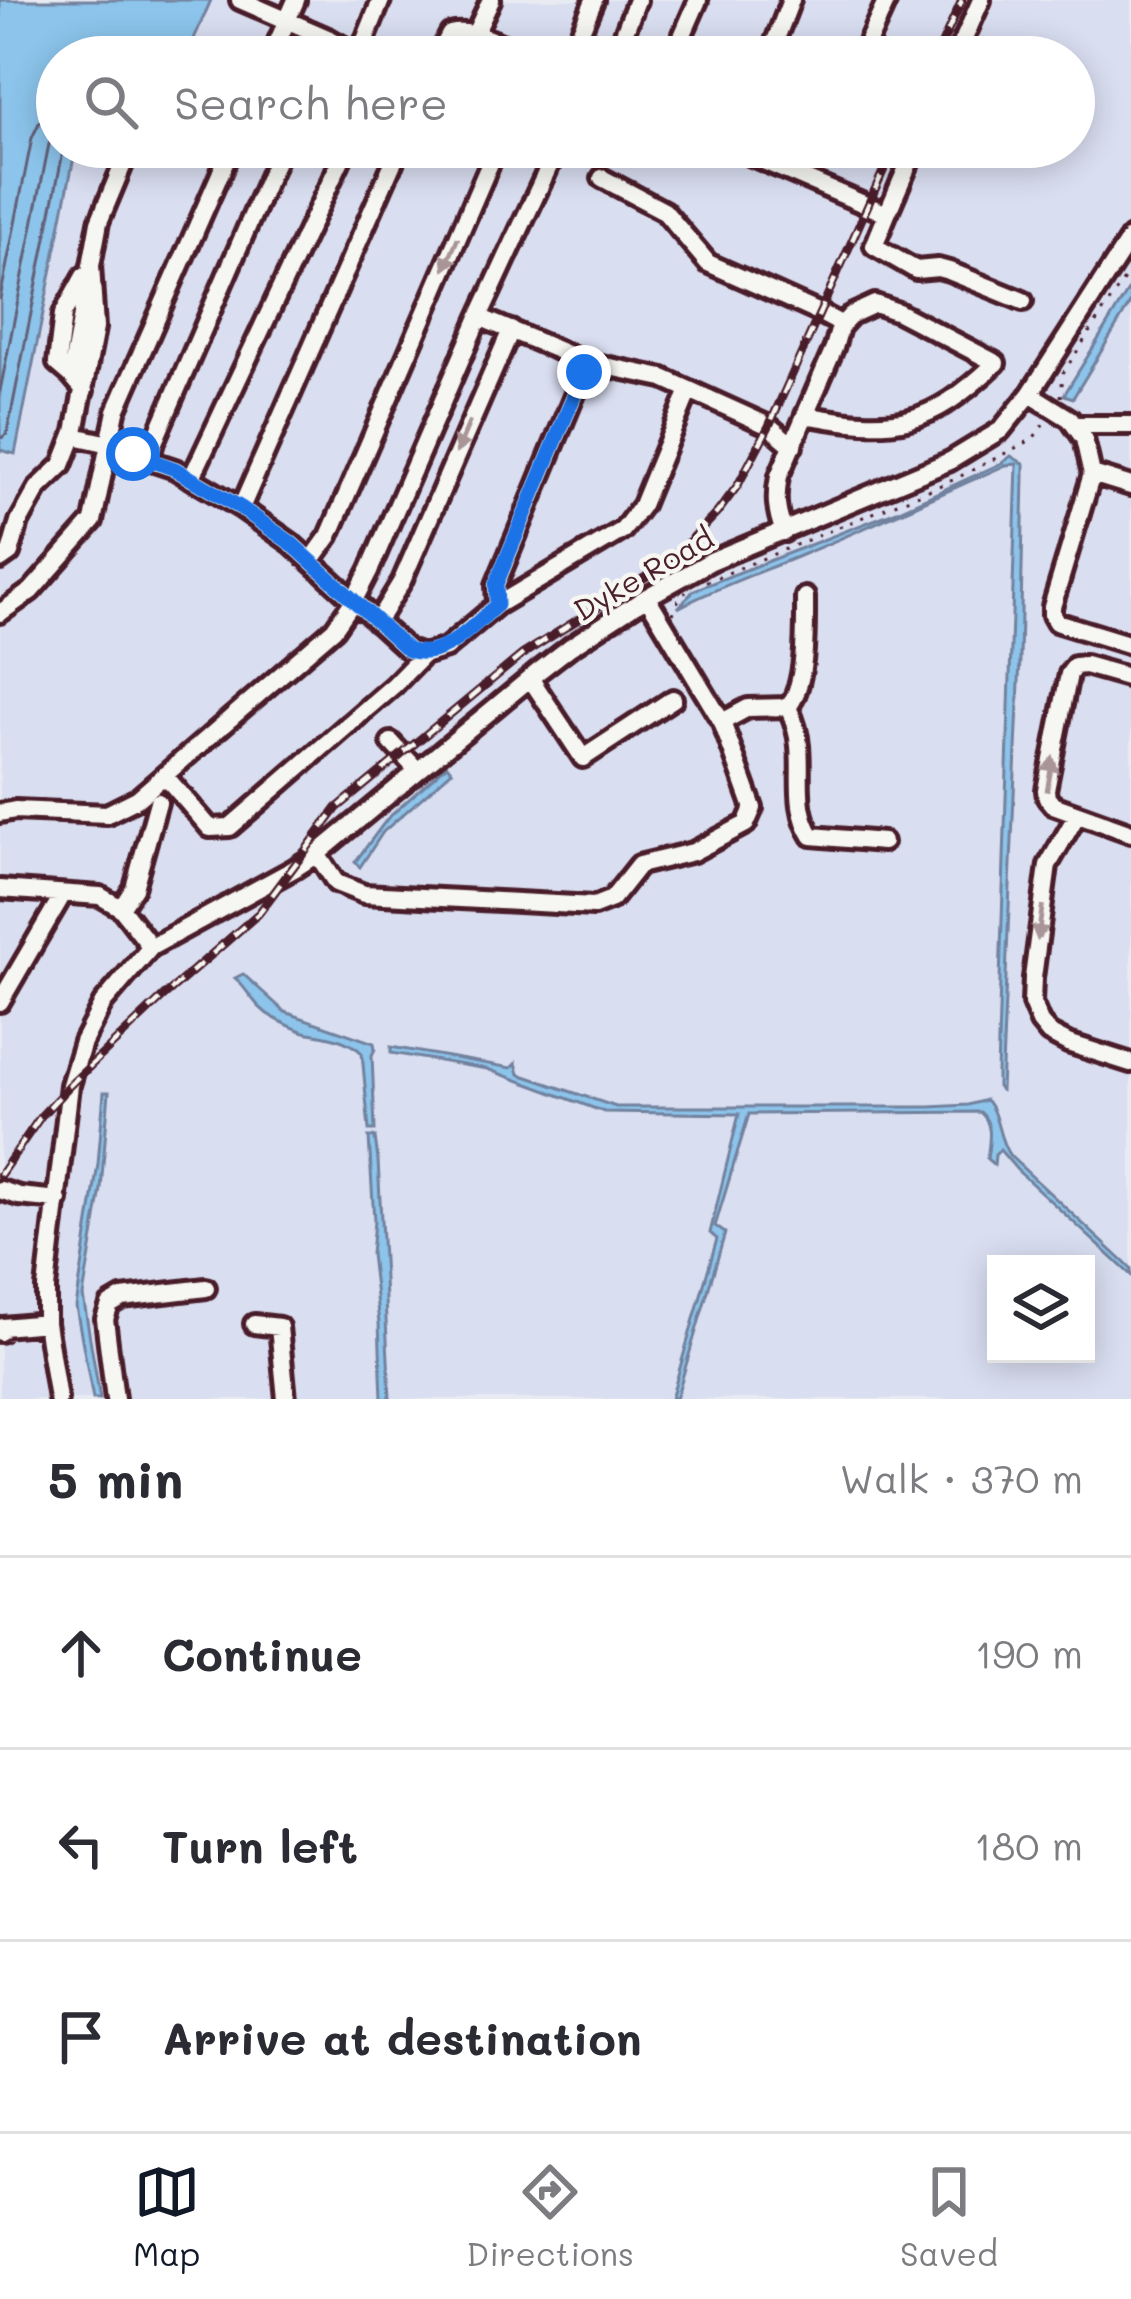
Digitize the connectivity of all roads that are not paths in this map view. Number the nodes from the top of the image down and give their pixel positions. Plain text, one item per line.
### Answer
1 (296, 0) edge
2 (381, 0) edge
3 (490, 0) edge
4 (594, 0) edge
5 (637, 0) edge
6 (698, 0) edge
7 (791, 0) edge
8 (887, 0) edge
9 (981, 0) edge
10 (251, 2) edge
11 (287, 21) junction
12 (475, 34) junction
13 (280, 36) edge
14 (323, 36) edge
15 (368, 36) edge
16 (449, 36) edge
17 (480, 36) edge
18 (579, 36) edge
19 (623, 36) edge
20 (682, 36) edge
21 (778, 36) edge
22 (871, 36) edge
23 (965, 36) edge
24 (122, 168) edge
25 (223, 168) edge
26 (273, 168) edge
27 (337, 168) edge
28 (391, 168) edge
29 (488, 168) edge
30 (548, 168) edge
31 (780, 168) edge
32 (907, 168) edge
33 (602, 178) dead end
34 (887, 214) junction
35 (1131, 237) edge
36 (91, 265) junction
37 (1023, 301) dead end
38 (479, 316) junction
39 (840, 327) junction
40 (511, 330) junction
41 (586, 362) junction
42 (84, 390) junction
43 (689, 390) junction
44 (1030, 394) junction
45 (805, 415) junction
46 (1074, 425) junction
47 (1131, 425) edge
48 (74, 436) junction
49 (793, 446) junction
50 (109, 449) junction
51 (149, 460) junction
52 (1092, 474) junction
53 (191, 479) junction
54 (1131, 486) edge
55 (241, 508) junction
56 (784, 532) junction
57 (0, 560) edge
58 (311, 561) junction
59 (647, 597) junction
60 (806, 597) dead end
61 (354, 599) junction
62 (497, 605) junction
63 (0, 613) edge
64 (377, 622) junction
65 (1131, 645) edge
66 (423, 655) junction
67 (530, 678) junction
68 (1131, 678) edge
69 (673, 698) dead end
70 (788, 707) junction
71 (722, 722) junction
72 (391, 742) dead end
73 (418, 770) junction
74 (165, 776) junction
75 (158, 802) dead end
76 (0, 813) edge
77 (1077, 815) junction
78 (1131, 833) edge
79 (883, 842) dead end
80 (317, 854) junction
81 (0, 889) edge
82 (63, 894) junction
83 (121, 908) junction
84 (151, 946) junction
85 (0, 1002) edge
86 (1131, 1063) edge
87 (0, 1190) edge
88 (58, 1200) junction
89 (206, 1288) dead end
90 (46, 1323) junction
91 (254, 1324) dead end
92 (0, 1332) edge
93 (58, 1399) edge
94 (115, 1399) edge
95 (286, 1399) edge

1 - 11 street
2 - 15 street
3 - 12 street
4 - 18 street
5 - 19 street
6 - 20 street
7 - 21 street
8 - 22 street
9 - 23 street
10 - 11 street
11 - 13 street
11 - 14 street
12 - 16 street
12 - 17 street
24 - 36 street
25 - 50 street
26 - 51 street
27 - 53 street
28 - 55 street
29 -> 58 street
30 - 38 street
31 - 34 street
32 - 34 street
33 - 39 street
34 - 37 street
35 - 44 street, Dyke Road
36 - 42 street
36 - 42 street
38 - 40 street
38 - 61 street
39 - 45 street
39 - 45 street
40 - 41 street
40 -> 64 street
41 - 43 street
41 - 62 street
42 - 48 street
43 - 49 street
43 - 62 street
44 - 46 street
44 - 56 street, Dyke Road
45 - 49 street
46 - 47 street
46 - 52 street
48 - 50 street
48 - 57 street
49 - 56 street
50 - 51 street
50 - 63 street
51 - 53 street
52 - 54 street
52 - 65 street
53 - 55 street
55 - 58 street
56 - 59 street, Dyke Road
58 - 61 street
59 - 67 street, Dyke Road
59 - 71 street
60 - 70 street
61 - 64 street
61 - 74 street
62 - 66 street
64 - 66 street
66 - 74 street
67 - 69 street
67 - 73 street, Dyke Road
77 -> 68 street
70 - 71 street
70 - 79 street
71 - 80 street
72 - 73 street
73 - 80 street, Dyke Road
74 - 76 street
75 - 83 street
77 - 78 street
77 -> 86 street
80 - 84 street, Dyke Road
81 - 82 street
82 - 83 street
82 - 85 street
83 - 84 street
84 - 88 street
87 - 88 street
88 - 90 street
89 - 94 street
90 - 92 street
90 - 93 street
91 - 95 street

